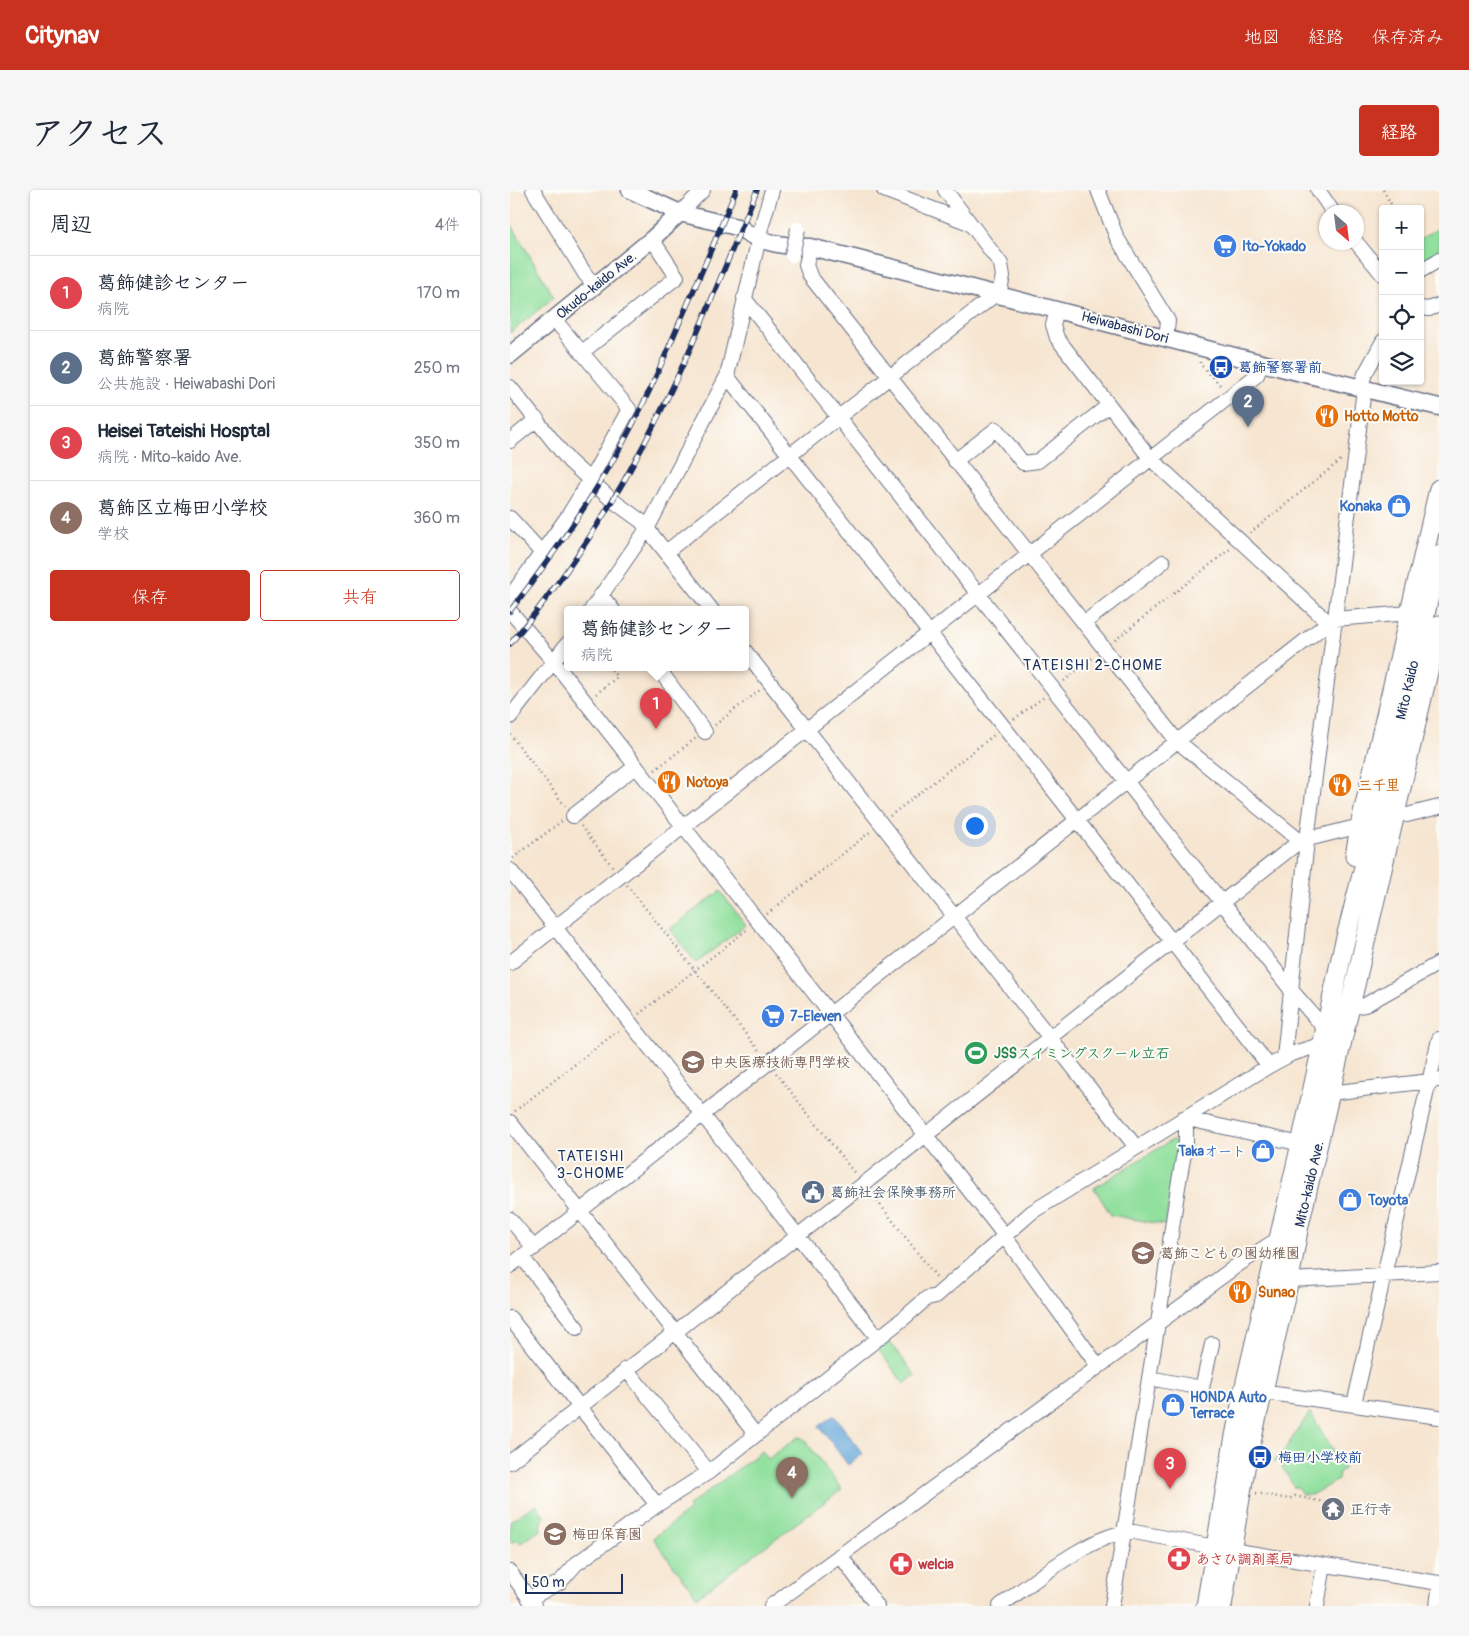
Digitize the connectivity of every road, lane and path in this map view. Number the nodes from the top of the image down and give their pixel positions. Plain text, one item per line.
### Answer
1 (533, 190) edge
2 (630, 190) edge
3 (703, 190) edge
4 (772, 190) edge
5 (884, 190) edge
6 (945, 190) edge
7 (1098, 190) edge
8 (1318, 190) edge
9 (1383, 190) edge
10 (1328, 205) edge
11 (1392, 205) edge
12 (680, 214) junction
13 (970, 223) junction
14 (798, 229) dead end
15 (760, 233) junction
16 (652, 239) junction
17 (810, 247) junction
18 (1363, 250) edge
19 (792, 255) dead end
20 (1439, 260) edge
21 (1424, 269) edge
22 (1379, 270) edge
23 (595, 286) junction
24 (998, 294) junction
25 (744, 298) junction
26 (1439, 305) edge
27 (1424, 308) edge
28 (1057, 310) junction
29 (554, 319) junction
30 (1166, 338) junction
31 (1202, 348) junction
32 (1379, 348) edge
33 (581, 353) junction
34 (510, 355) edge
35 (1261, 363) junction
36 (727, 376) junction
37 (890, 377) junction
38 (510, 387) edge
39 (1362, 389) junction
40 (1230, 395) junction
41 (1109, 405) junction
42 (1439, 407) edge
43 (838, 418) junction
44 (537, 419) junction
45 (510, 441) edge
46 (789, 455) junction
47 (1150, 458) junction
48 (1344, 458) dead end
49 (955, 461) junction
50 (590, 480) junction
51 (1439, 489) edge
52 (510, 518) edge
53 (647, 529) junction
54 (1240, 541) junction
55 (666, 552) junction
56 (542, 553) junction
57 (1029, 555) junction
58 (1439, 555) edge
59 (1163, 562) dead end
60 (978, 593) junction
61 (601, 595) junction
62 (510, 597) edge
63 (594, 606) edge
64 (610, 606) edge
65 (709, 606) edge
66 (510, 611) edge
67 (1410, 612) junction
68 (1332, 621) junction
69 (1084, 622) junction
70 (1439, 625) edge
71 (929, 633) junction
72 (564, 648) edge
73 (1105, 648) junction
74 (749, 656) edge
75 (554, 662) junction
76 (612, 671) edge
77 (660, 671) edge
78 (1439, 680) edge
79 (1053, 689) junction
80 (586, 702) junction
81 (510, 717) edge
82 (1003, 728) junction
83 (806, 729) junction
84 (705, 732) dead end
85 (510, 734) edge
86 (1177, 741) junction
87 (636, 766) junction
88 (1126, 781) junction
89 (1439, 807) edge
90 (572, 815) junction
91 (1077, 820) junction
92 (1384, 822) junction
93 (881, 824) junction
94 (683, 826) junction
95 (1304, 840) junction
96 (510, 861) edge
97 (510, 870) edge
98 (620, 876) junction
99 (1222, 902) junction
100 (953, 916) junction
101 (758, 920) junction
102 (555, 927) junction
103 (1172, 942) junction
104 (510, 963) edge
105 (1439, 963) edge
106 (695, 970) junction
107 (1292, 991) junction
108 (1350, 1008) junction
109 (831, 1013) junction
110 (629, 1021) junction
111 (1324, 1037) junction
112 (1439, 1038) edge
113 (1049, 1039) junction
114 (1284, 1058) junction
115 (768, 1063) junction
116 (1269, 1066) junction
117 (1434, 1081) edge
118 (1330, 1093) junction
119 (702, 1114) junction
120 (511, 1117) edge
121 (1183, 1118) junction
122 (927, 1135) junction
123 (1301, 1144) junction
124 (1136, 1147) junction
125 (864, 1184) junction
126 (580, 1210) junction
127 (510, 1220) edge
128 (1299, 1225) junction
129 (798, 1236) junction
130 (1005, 1236) junction
131 (1278, 1239) junction
132 (534, 1248) junction
133 (522, 1257) junction
134 (510, 1266) edge
135 (1285, 1267) junction
136 (1439, 1272) edge
137 (1384, 1274) junction
138 (927, 1298) junction
139 (510, 1318) edge
140 (1158, 1323) junction
141 (577, 1328) dead end
142 (674, 1332) junction
143 (878, 1338) junction
144 (1212, 1344) dead end
145 (1098, 1366) junction
146 (626, 1369) junction
147 (1149, 1378) junction
148 (1262, 1392) junction
149 (1354, 1404) junction
150 (579, 1407) junction
151 (1439, 1417) edge
152 (756, 1435) junction
153 (510, 1462) edge
154 (709, 1472) junction
155 (1254, 1492) dead end
156 (1329, 1503) dead end
157 (657, 1505) junction
158 (1124, 1532) junction
159 (1223, 1548) junction
160 (840, 1555) junction
161 (1324, 1565) junction
162 (510, 1572) edge
163 (1439, 1583) edge
164 (1439, 1590) edge
165 (532, 1602) edge
166 (771, 1606) edge
167 (877, 1606) edge
168 (1000, 1606) edge
169 (1112, 1606) edge
170 (1206, 1606) edge
171 (1222, 1606) edge
172 (1317, 1606) edge
173 (1436, 1606) edge

1 - 23 street
2 - 12 main road, Heiwabashi Dori
3 - 12 street
4 - 15 street
5 - 13 street
6 - 13 street
7 - 30 street
8 - 10 street
9 - 11 path
12 - 15 main road, Heiwabashi Dori
12 - 16 main road, Okudo-kaido Ave.
13 - 24 street
14 - 19 street, bridge
15 - 17 main road, Heiwabashi Dori
15 - 25 street
16 - 23 main road, Okudo-kaido Ave.
16 - 33 street
17 - 24 main road, Heiwabashi Dori
17 - 37 street
18 - 22 street
20 - 21 street
23 - 29 main road, Okudo-kaido Ave.
24 - 28 main road, Heiwabashi Dori
24 - 37 street
25 - 36 street
25 - 43 street
26 - 27 street
28 - 30 main road, Heiwabashi Dori
28 - 41 street
29 - 33 street
29 - 34 main road, Okudo-kaido Ave.
30 - 31 main road, Heiwabashi Dori
31 - 35 main road, Heiwabashi Dori
31 - 40 path
32 - 39 street
33 - 50 street
35 - 39 main road, Heiwabashi Dori
35 - 40 street
36 - 46 street
36 - 53 street
37 - 43 street
37 - 49 street
38 - 44 street
39 - 42 main road, Heiwabashi Dori
39 - 68 street
40 - 47 street
41 - 47 street
41 - 49 street
43 - 46 street
43 - 60 street
44 - 45 street
44 - 50 street
46 - 55 street
46 - 71 street
47 - 54 street
47 - 57 street
48 - 54 path
49 - 57 street
50 - 53 street
50 - 56 street
51 - 67 highway
52 - 56 street
53 - 55 street
53 - 61 street
54 - 68 street
54 - 73 path
55 - 65 street
56 - 62 street
57 - 60 street
57 - 69 street
58 - 92 highway, Mito Kaido
59 - 69 street
60 - 71 street
60 - 79 street
61 - 63 street
61 - 64 street
66 - 75 street
67 - 68 street
67 - 92 highway
68 - 86 street
68 - 95 street
69 - 73 street
70 - 92 highway, Mito Kaido
71 - 82 street
71 - 83 street
72 - 75 street
73 - 79 path
73 - 86 street
74 - 83 street
75 - 80 street
75 - 81 street
76 - 80 path
77 - 84 street
78 - 92 highway
79 - 82 path
79 - 88 street
80 - 87 street
82 - 91 street
82 - 93 path
83 - 93 street
83 - 94 street
85 - 90 path
86 - 88 street
86 - 95 street
87 - 90 street
87 - 94 street
88 - 91 street
88 - 99 street
89 - 92 street
90 - 96 path
90 - 98 path
91 - 100 street
91 - 103 street
92 - 95 street
92 - 108 highway, Mito-kaido Ave.
92 - 111 highway, Mito-kaido Ave.
93 - 100 street
93 - 101 path
94 - 98 street
94 - 101 street
95 - 99 street
95 - 107 street
97 - 102 street
98 - 102 street
98 - 106 path
99 - 103 street
99 - 107 street
100 - 109 street
100 - 113 street
101 - 106 path
101 - 109 street
102 - 104 street
102 - 110 street
103 - 113 street
103 - 116 street
105 - 108 street
106 - 110 path
106 - 115 path
107 - 111 street
107 - 114 street
108 - 118 highway, Mito-kaido Ave.
109 - 115 street
109 - 122 street
110 - 119 street
110 - 120 path
111 - 114 street
111 - 123 highway, Mito-kaido Ave.
112 - 117 street
113 - 122 street
113 - 124 street
114 - 116 street
115 - 119 street
115 - 125 path
116 - 121 street
117 - 118 street
117 - 137 street
118 - 128 highway, Mito-kaido Ave.
119 - 126 street
119 - 129 street
120 - 126 street
121 - 123 street
121 - 124 street
121 - 140 street
122 - 125 street
122 - 130 street
123 - 131 highway, Mito-kaido Ave.
124 - 130 street
125 - 129 street
125 - 138 path
126 - 132 street
126 - 142 street
127 - 132 street
128 - 131 highway
128 - 135 highway, Mito-kaido Ave.
129 - 142 street
129 - 143 street
130 - 138 street
130 - 145 street
131 - 135 highway
131 - 140 street
132 - 133 street
133 - 134 street
133 - 141 street
135 - 137 street
135 - 148 highway, Mito-kaido Ave.
135 - 159 highway, Mito-kaido Ave.
136 - 137 street
137 - 149 street
138 - 143 street
139 - 150 street
140 - 145 street
140 - 147 street
142 - 146 street
142 - 152 street
143 - 152 street
144 - 147 street
145 - 160 street
146 - 150 street
146 - 154 street
147 - 158 street
148 - 149 street
148 - 159 highway, Mito-kaido Ave.
149 - 151 street
150 - 153 street
150 - 157 street
152 - 154 street
154 - 157 street
155 - 156 path
157 - 165 street
158 - 159 street
158 - 168 street
158 - 169 street
159 - 161 street
159 - 170 highway, Mito-kaido Ave.
159 - 171 highway, Mito-kaido Ave.
160 - 166 street
160 - 167 street
161 - 163 street
161 - 172 street
162 - 165 street
164 - 173 street

